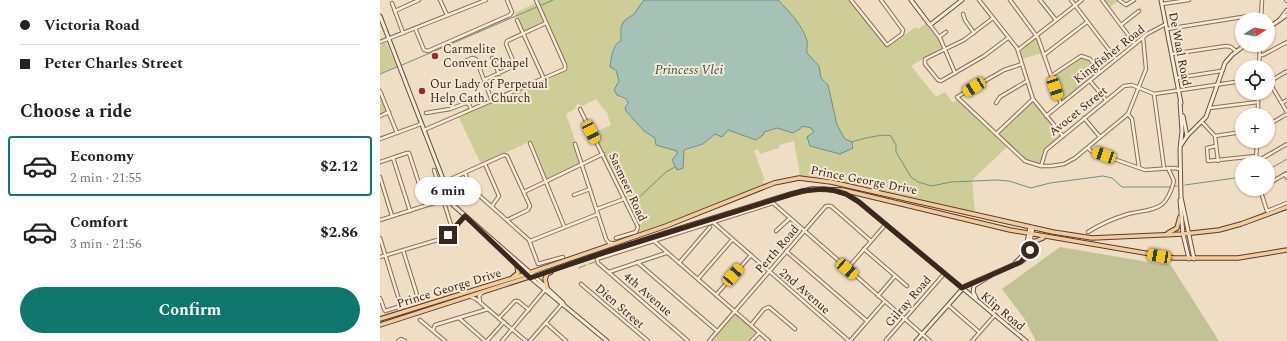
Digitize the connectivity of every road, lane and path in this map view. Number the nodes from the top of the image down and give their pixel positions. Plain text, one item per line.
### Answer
1 (419, 0) edge
2 (440, 0) edge
3 (486, 0) edge
4 (507, 0) edge
5 (536, 0) edge
6 (850, 0) edge
7 (881, 0) edge
8 (911, 0) edge
9 (962, 0) edge
10 (979, 0) edge
11 (1010, 0) edge
12 (1040, 0) edge
13 (1071, 0) edge
14 (1082, 0) edge
15 (1102, 0) edge
16 (1119, 0) edge
17 (1134, 0) edge
18 (1189, 0) edge
19 (1262, 0) edge
20 (1162, 2) edge
21 (392, 3) dead end
22 (1075, 6) junction
23 (1287, 10) edge
24 (395, 11) junction
25 (1139, 12) dead end
26 (1261, 12) edge
27 (963, 14) dead end
28 (447, 15) junction
29 (1287, 15) edge
30 (380, 16) edge
31 (993, 18) junction
32 (1235, 18) edge
33 (1280, 19) junction
34 (517, 20) dead end
35 (1056, 20) junction
36 (1088, 22) junction
37 (546, 23) junction
38 (1275, 23) edge
39 (1166, 24) junction
40 (930, 25) junction
41 (1121, 25) junction
42 (415, 28) junction
43 (1167, 29) junction
44 (946, 32) dead end
45 (403, 33) junction
46 (974, 33) junction
47 (523, 34) junction
48 (939, 36) junction
49 (1037, 36) junction
50 (1144, 37) junction
51 (389, 38) junction
52 (1008, 38) junction
53 (380, 42) edge
54 (1287, 42) edge
55 (1135, 44) junction
56 (945, 49) junction
57 (1018, 50) junction
58 (1235, 51) edge
59 (1236, 52) edge
60 (1172, 54) junction
61 (1044, 55) junction
62 (1260, 55) joint
63 (492, 58) dead end
64 (1116, 59) junction
65 (1260, 60) edge
66 (463, 62) dead end
67 (1022, 64) junction
68 (1221, 71) junction
69 (1287, 71) edge
70 (1100, 72) junction
71 (955, 73) junction
72 (499, 74) junction
73 (1051, 76) junction
74 (1275, 77) edge
75 (544, 78) junction
76 (1176, 78) junction
77 (484, 80) junction
78 (1027, 81) junction
79 (1090, 81) junction
80 (1235, 82) edge
81 (1217, 85) junction
82 (1139, 88) junction
83 (1178, 90) junction
84 (380, 91) edge
85 (1275, 92) edge
86 (1154, 94) junction
87 (466, 97) dead end
88 (1033, 99) junction
89 (1106, 100) junction
90 (1287, 100) edge
91 (454, 101) dead end
92 (492, 101) junction
93 (996, 102) dead end
94 (1180, 102) junction
95 (1258, 102) joint
96 (468, 103) junction
97 (1282, 103) junction
98 (1061, 104) junction
99 (456, 107) junction
100 (1210, 108) junction
101 (1258, 108) edge
102 (471, 109) junction
103 (580, 109) dead end
104 (389, 112) junction
105 (426, 113) dead end
106 (1287, 113) edge
107 (1128, 114) junction
108 (380, 116) edge
109 (1046, 116) junction
110 (1084, 118) junction
111 (1275, 121) edge
112 (1202, 122) junction
113 (421, 124) junction
114 (424, 130) junction
115 (397, 133) junction
116 (1182, 133) junction
117 (1235, 133) edge
118 (996, 134) junction
119 (1063, 136) junction
120 (1187, 136) junction
121 (1215, 136) junction
122 (1100, 138) junction
123 (380, 140) edge
124 (530, 143) dead end
125 (575, 144) dead end
126 (1287, 144) edge
127 (1180, 146) junction
128 (1216, 146) junction
129 (1088, 148) junction
130 (1256, 148) edge
131 (602, 154) junction
132 (1256, 156) edge
133 (1266, 156) edge
134 (392, 158) junction
135 (1235, 159) edge
136 (1218, 161) junction
137 (380, 162) edge
138 (485, 164) junction
139 (582, 164) junction
140 (1041, 166) junction
141 (1139, 167) junction
142 (1164, 168) junction
143 (1168, 168) junction
144 (1180, 169) junction
145 (434, 170) dead end
146 (465, 173) junction
147 (1286, 174) edge
148 (380, 177) edge
149 (1287, 178) edge
150 (1275, 180) edge
151 (444, 182) junction
152 (546, 182) junction
153 (831, 182) junction
154 (590, 189) junction
155 (824, 189) junction
156 (524, 192) junction
157 (851, 192) junction
158 (574, 195) dead end
159 (1262, 196) edge
160 (1181, 197) junction
161 (624, 199) junction
162 (443, 200) junction
163 (859, 202) junction
164 (426, 205) junction
165 (1287, 205) edge
166 (492, 206) junction
167 (596, 209) junction
168 (410, 211) junction
169 (598, 214) junction
170 (392, 216) junction
171 (465, 216) junction
172 (1180, 217) junction
173 (789, 219) junction
174 (380, 220) edge
175 (507, 220) junction
176 (713, 222) junction
177 (886, 224) junction
178 (564, 226) junction
179 (710, 227) dead end
180 (1032, 227) junction
181 (454, 228) junction
182 (776, 231) dead end
183 (804, 231) junction
184 (1088, 232) dead end
185 (1188, 233) junction
186 (1030, 234) junction
187 (1163, 234) junction
188 (1183, 234) junction
189 (486, 235) junction
190 (380, 238) edge
191 (616, 238) dead end
192 (1052, 238) junction
193 (606, 239) junction
194 (627, 239) junction
195 (654, 240) junction
196 (732, 240) junction
197 (530, 241) junction
198 (871, 241) junction
199 (864, 249) junction
200 (403, 250) junction
201 (1287, 250) edge
202 (593, 251) junction
203 (786, 251) junction
204 (666, 252) junction
205 (385, 255) junction
206 (751, 255) junction
207 (1028, 255) junction
208 (380, 257) edge
209 (563, 257) dead end
210 (1192, 259) junction
211 (637, 262) junction
212 (679, 263) junction
213 (1014, 264) junction
214 (517, 265) junction
215 (561, 267) junction
216 (847, 269) junction
217 (609, 272) junction
218 (769, 272) junction
219 (531, 273) junction
220 (526, 274) junction
221 (944, 274) junction
222 (991, 274) junction
223 (535, 276) junction
224 (895, 276) junction
225 (530, 278) junction
226 (698, 279) junction
227 (581, 284) dead end
228 (489, 286) junction
229 (907, 286) dead end
230 (962, 288) junction
231 (546, 289) junction
232 (483, 292) junction
233 (716, 295) junction
234 (470, 296) junction
235 (878, 296) junction
236 (380, 298) edge
237 (418, 298) dead end
238 (884, 302) junction
239 (978, 302) junction
240 (481, 303) junction
241 (563, 303) junction
242 (948, 305) junction
243 (488, 308) junction
244 (529, 310) junction
245 (734, 311) junction
246 (995, 315) junction
247 (459, 318) junction
248 (499, 318) junction
249 (380, 319) edge
250 (904, 319) junction
251 (420, 320) dead end
252 (867, 321) junction
253 (504, 322) junction
254 (546, 323) junction
255 (380, 325) edge
256 (751, 325) junction
257 (512, 329) junction
258 (795, 329) dead end
259 (433, 330) junction
260 (717, 331) junction
261 (759, 332) junction
262 (979, 332) junction
263 (922, 334) junction
264 (399, 340) edge
265 (886, 340) edge
266 (405, 341) edge
267 (445, 341) edge
268 (486, 341) edge
269 (502, 341) edge
270 (526, 341) edge
271 (530, 341) edge
272 (566, 341) edge
273 (607, 341) edge
274 (648, 341) edge
275 (688, 341) edge
276 (709, 341) edge
277 (751, 341) edge
278 (769, 341) edge
279 (850, 341) edge
280 (916, 341) edge
281 (930, 341) edge
282 (972, 341) edge
283 (1026, 341) edge

1 - 24 street
2 - 28 street
3 - 28 street
4 - 42 street
5 - 37 street
6 - 7 street
8 - 40 main road
9 - 40 main road
10 - 31 street
11 - 49 street
12 - 35 street
13 - 22 street
14 - 22 street
15 - 41 street
16 - 17 street
18 - 20 street
19 - 26 street
20 - 39 main road, De Waal Road
21 - 24 street
22 - 35 street
22 - 36 street
23 - 33 street
24 - 45 street
25 - 41 street
27 - 46 street
28 - 42 street
29 - 33 main road
30 - 51 main road
31 - 46 street
31 - 52 street
32 - 43 street
33 - 38 main road
34 - 47 street
35 - 49 street
36 - 61 street
36 - 64 street
37 - 47 street
37 - 75 street
39 - 43 main road, De Waal Road
39 - 50 street, Kingfisher Road
40 - 48 street
41 - 55 street
42 - 45 street
43 - 60 main road, De Waal Road
44 - 48 street
45 - 51 street
46 - 56 street
47 - 72 street
47 - 75 street
48 - 56 street
49 - 57 street
49 - 61 street
50 - 55 street, Kingfisher Road
50 - 82 street
51 - 53 street
51 - 113 main road
52 - 57 street
52 - 71 street
54 - 62 street
55 - 64 street, Kingfisher Road
56 - 71 street
56 - 71 street
57 - 67 street
58 - 60 street
59 - 68 main road
60 - 76 main road, De Waal Road
61 - 73 street
62 - 65 street
63 - 72 street
64 - 70 street, Kingfisher Road
66 - 77 street
67 - 78 street
67 - 118 street
68 - 76 street
68 - 81 main road
69 - 74 street
70 - 73 street
70 - 79 street, Kingfisher Road
72 - 77 street
73 - 98 street
75 - 92 street
76 - 83 main road, De Waal Road
77 - 92 street
78 - 88 street
78 - 93 street
79 - 89 street
79 - 98 street, Kingfisher Road
80 - 81 street
81 - 83 street
81 - 100 main road
82 - 86 street
82 - 89 street, Avocet Street
82 - 107 street
83 - 86 street
83 - 94 main road, De Waal Road
84 - 104 street
85 - 97 street
86 - 142 street
87 - 96 street
88 - 109 street
88 - 118 street
89 - 110 street, Avocet Street
90 - 97 street
91 - 99 street
92 - 102 street
94 - 116 main road, De Waal Road
94 - 120 main road, De Waal Road
95 - 100 street
95 - 101 street
96 - 99 street
96 - 102 street
97 - 106 street
98 - 109 street, Kingfisher Road
99 - 105 street
100 - 112 main road
102 - 114 street
103 - 131 street, Sasmeer Road
104 - 108 street
104 - 115 street
106 - 111 street
107 - 122 street
107 - 141 street
109 - 119 street
110 - 119 street, Avocet Street
110 - 122 street
112 - 120 main road
112 - 121 street
113 - 114 main road
113 - 115 street
114 - 151 main road
115 - 123 street
116 - 120 main road
116 - 127 main road, De Waal Road
117 - 121 street
118 - 140 street
119 - 140 street, Avocet Street
120 - 127 main road
121 - 128 street
122 - 129 street
124 - 152 street
125 - 139 street
126 - 133 street
127 - 144 main road, De Waal Road
128 - 136 street
128 - 136 street
129 - 140 street
129 - 141 street
130 - 132 street
131 - 139 street
131 - 161 street, Sasmeer Road
134 - 137 street
134 - 164 street
134 - 168 street
135 - 136 street
138 - 146 street
138 - 156 street
138 - 166 street
139 - 152 street
139 - 154 street
141 - 142 street
142 - 143 street
143 - 144 street
143 - 184 street
144 - 160 main road, De Waal Road
145 - 162 street
146 - 151 street
146 - 166 street
147 - 149 street
147 - 150 street
148 - 170 street
151 - 171 main road
152 - 156 street
152 - 178 street
153 - 157 main road
153 - 180 main road, Prince George Drive
153 - 194 main road, Prince George Drive
154 - 158 street
154 - 167 street
155 - 157 main road, Prince George Drive
155 - 163 main road, Klip Road
155 - 215 main road, Prince George Drive
156 - 175 street
157 - 163 main road, Klip Road
157 - 186 main road, Prince George Drive
159 - 165 street
160 - 172 main road, De Waal Road
160 - 185 main road, De Waal Road
161 - 167 street
161 - 191 street, Sasmeer Road
162 - 164 street
162 - 181 street
163 - 177 main road, Klip Road
164 - 168 street
165 - 185 main road, Prince George Drive
166 - 175 street
167 - 169 street
168 - 170 street
169 - 178 street
169 - 193 street
170 - 174 street
171 - 181 street
171 - 189 main road
172 - 187 main road
172 - 188 main road, De Waal Road
173 - 176 street
173 - 182 street
173 - 183 street
175 - 197 street
176 - 195 street
176 - 196 street, 2nd Avenue
177 - 198 street
177 - 221 main road, Klip Road
178 - 197 street
179 - 212 street
180 - 186 main road
180 - 187 main road, Prince George Drive
181 - 200 street
183 - 198 street, Perth Road
183 - 203 street, Perth Road
183 - 216 street
185 - 188 main road, Prince George Drive
185 - 210 main road, De Waal Road
186 - 192 main road, Prince George Drive
186 - 207 main road
186 - 213 main road
187 - 188 main road, Prince George Drive
188 - 210 main road, De Waal Road
189 - 214 main road
189 - 219 main road
190 - 205 street
192 - 207 main road
192 - 210 main road, Prince George Drive
193 - 194 street
193 - 202 street
194 - 202 main road, Prince George Drive
195 - 204 street
195 - 217 street, 4th Avenue
196 - 206 street, 2nd Avenue
196 - 226 street
197 - 209 street
198 - 199 street
199 - 216 street
199 - 224 street
200 - 205 street
200 - 237 street
201 - 210 main road, Prince George Drive
202 - 219 main road, Prince George Drive
203 - 218 street, Perth Road
203 - 252 street
204 - 211 street
204 - 212 street
205 - 208 street
205 - 236 street
206 - 218 street, 2nd Avenue
206 - 233 street
207 - 213 main road
211 - 217 street
211 - 260 street
212 - 226 street
213 - 222 main road
214 - 220 main road
214 - 228 main road
215 - 223 main road, Prince George Drive
215 - 231 main road
216 - 235 street
217 - 275 street, 4th Avenue
218 - 245 street, Perth Road
218 - 279 street, 2nd Avenue
219 - 220 main road, Prince George Drive
219 - 223 main road
220 - 225 main road
220 - 228 main road, Prince George Drive
221 - 230 main road, Klip Road
221 - 250 street, Gilray Road
222 - 230 main road
222 - 239 main road
223 - 225 main road, Prince George Drive
223 - 231 main road
224 - 229 street
224 - 235 street
225 - 231 main road
225 - 232 main road, Prince George Drive
226 - 233 street
227 - 274 street, Dien Street
228 - 249 main road, Prince George Drive
230 - 239 main road, Klip Road
230 - 242 main road
231 - 241 main road
231 - 244 street
232 - 234 main road, Prince George Drive
232 - 240 street
233 - 245 street
234 - 240 street
234 - 255 main road, Prince George Drive
235 - 238 street
238 - 250 street
238 - 252 street
239 - 246 main road, Klip Road
240 - 243 street
241 - 254 street
241 - 273 main road
242 - 262 street
242 - 263 main road
243 - 247 street
243 - 248 street
244 - 248 street
244 - 257 street
245 - 256 street
245 - 260 street, Perth Road
246 - 262 street
246 - 283 main road, Klip Road
247 - 259 street
247 - 268 street
248 - 253 street
250 - 263 street
250 - 265 street, Gilray Road
251 - 259 street
252 - 279 street
253 - 257 street
253 - 268 street
254 - 271 street
254 - 272 street
256 - 258 street
256 - 261 street
257 - 269 street
257 - 270 street
259 - 267 street
260 - 276 street, Perth Road
261 - 277 street
261 - 278 street
262 - 282 street
263 - 280 main road
263 - 281 street
264 - 266 street

